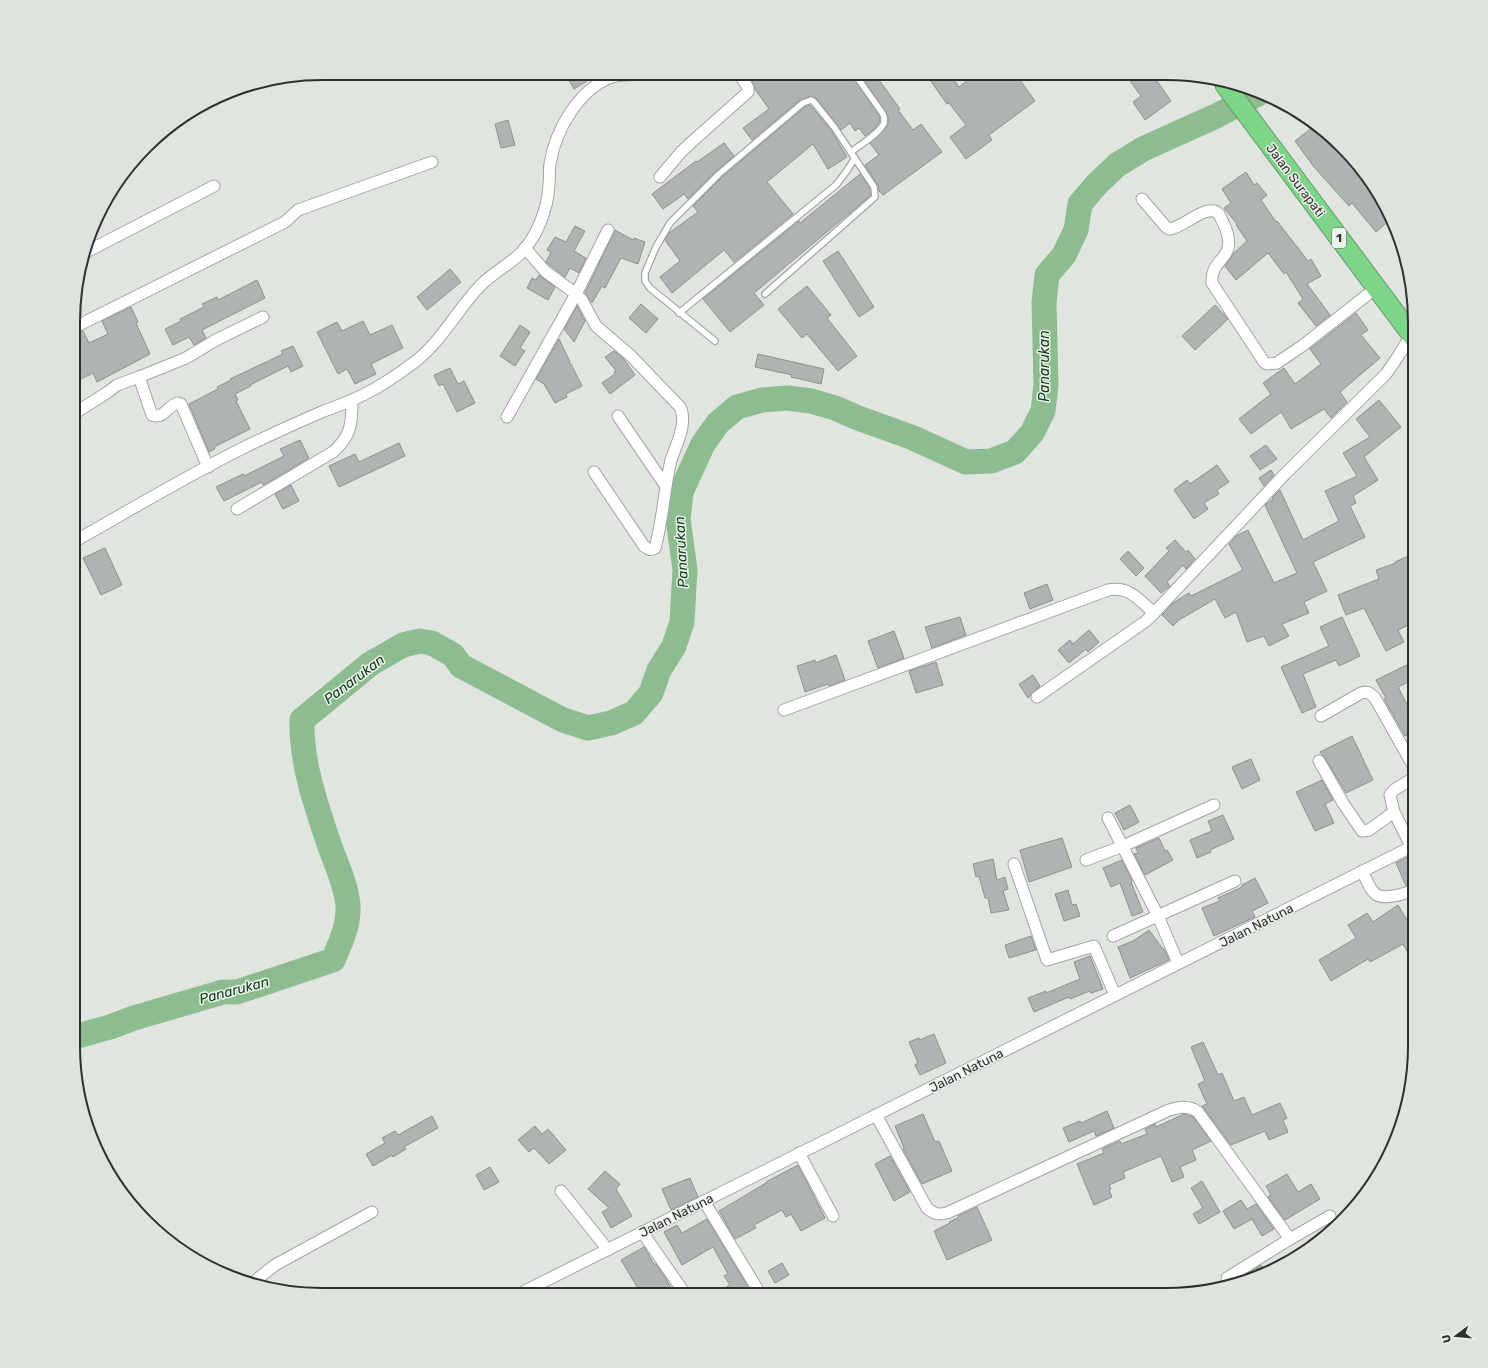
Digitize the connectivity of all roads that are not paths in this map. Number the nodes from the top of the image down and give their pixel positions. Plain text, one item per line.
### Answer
1 (606, 80) edge
2 (743, 80) edge
3 (859, 80) edge
4 (1226, 87) edge
5 (850, 152) junction
6 (855, 158) junction
7 (432, 162) dead end
8 (660, 177) dead end
9 (214, 186) dead end
10 (1142, 199) dead end
11 (608, 230) dead end
12 (525, 248) junction
13 (91, 249) edge
14 (1376, 288) junction
15 (576, 294) junction
16 (765, 294) dead end
17 (679, 313) junction
18 (263, 317) dead end
19 (80, 325) edge
20 (1408, 330) edge
21 (715, 341) dead end
22 (1408, 343) edge
23 (139, 377) junction
24 (352, 401) junction
25 (80, 410) edge
26 (618, 416) dead end
27 (507, 417) dead end
28 (208, 467) junction
29 (594, 472) dead end
30 (666, 485) junction
31 (237, 509) dead end
32 (80, 538) edge
33 (1154, 614) junction
34 (1037, 697) dead end
35 (784, 710) dead end
36 (1321, 716) dead end
37 (1408, 757) edge
38 (1318, 761) dead end
39 (1408, 782) edge
40 (1214, 805) dead end
41 (1394, 812) junction
42 (1108, 818) dead end
43 (1408, 837) edge
44 (1123, 846) junction
45 (1408, 848) edge
46 (1086, 860) dead end
47 (1014, 864) dead end
48 (1362, 871) junction
49 (1235, 881) dead end
50 (1408, 892) edge
51 (1158, 916) junction
52 (1113, 936) dead end
53 (1178, 964) junction
54 (1115, 995) junction
55 (876, 1115) junction
56 (799, 1153) junction
57 (561, 1191) dead end
58 (704, 1201) junction
59 (372, 1212) dead end
60 (833, 1216) dead end
61 (1330, 1216) dead end
62 (642, 1232) junction
63 (1290, 1239) junction
64 (608, 1250) junction
65 (1227, 1278) dead end
66 (257, 1279) edge
67 (531, 1288) edge
68 (681, 1288) edge
69 (757, 1288) edge

1 - 12 street
2 - 8 street
3 - 5 lane
4 - 14 highway, Jalan Surapati / 1
5 - 6 lane
5 - 17 lane
6 - 16 lane
6 - 17 lane
7 - 19 street
9 - 13 street
10 - 14 street
11 - 15 street
12 - 15 street
12 - 24 street
14 - 20 highway, Jalan Surapati / 1
15 - 27 street
15 - 30 street
17 - 21 lane
18 - 23 street
22 - 33 street
23 - 25 street
23 - 28 street
24 - 28 street
24 - 31 street
26 - 30 street
28 - 32 street
29 - 30 street
33 - 34 street
33 - 35 street
36 - 37 street
38 - 41 street
39 - 41 street
40 - 44 street
41 - 43 street
42 - 44 street
44 - 46 street
44 - 51 street
45 - 48 street, Jalan Natuna
47 - 54 street
48 - 50 street
48 - 53 street, Jalan Natuna
49 - 51 street
51 - 52 street
51 - 53 street
53 - 54 street, Jalan Natuna
54 - 55 street, Jalan Natuna
55 - 56 street, Jalan Natuna
55 - 63 street
56 - 58 street, Jalan Natuna
56 - 60 street
57 - 64 street
58 - 62 street, Jalan Natuna
58 - 69 street
59 - 66 street
61 - 63 street
62 - 64 street, Jalan Natuna
62 - 68 street
63 - 65 street
64 - 67 street, Jalan Natuna

